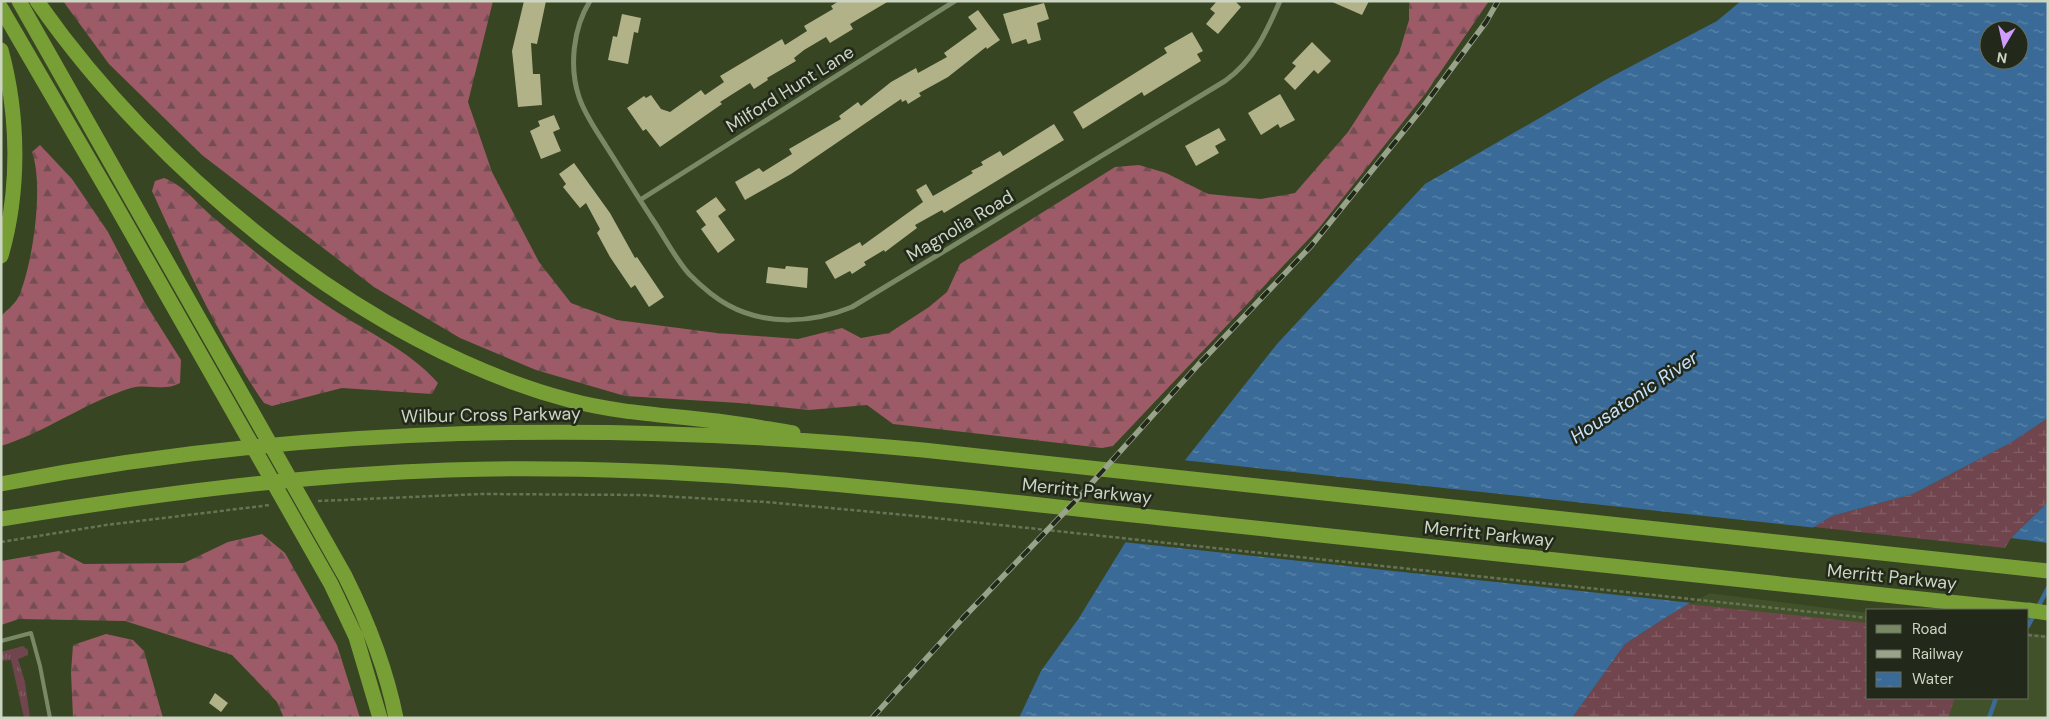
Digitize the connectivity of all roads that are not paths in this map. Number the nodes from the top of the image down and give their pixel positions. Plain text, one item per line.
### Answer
1 (18, 1) edge
2 (36, 1) edge
3 (590, 1) edge
4 (955, 1) edge
5 (1280, 1) edge
6 (1, 8) edge
7 (1, 50) edge
8 (640, 200) junction
9 (1, 256) edge
10 (864, 445) junction
11 (983, 457) joint
12 (1, 484) edge
13 (1, 519) edge
14 (2048, 571) edge
15 (2018, 609) edge
16 (2029, 610) edge
17 (2048, 613) edge
18 (1, 641) edge
19 (50, 718) edge
20 (380, 718) edge
21 (396, 718) edge

1 - 21 highway
2 - 10 highway
3 - 8 street, Magnolia Road
4 - 8 street, Milford Hunt Lane
5 - 8 street, Magnolia Road
6 - 20 highway
7 - 9 highway
10 - 11 highway, Wilbur Cross Parkway
10 - 12 highway, Wilbur Cross Parkway
11 - 14 highway, Merritt Parkway
13 - 15 highway, Merritt Parkway
16 - 17 highway, Merritt Parkway
18 - 19 lane

